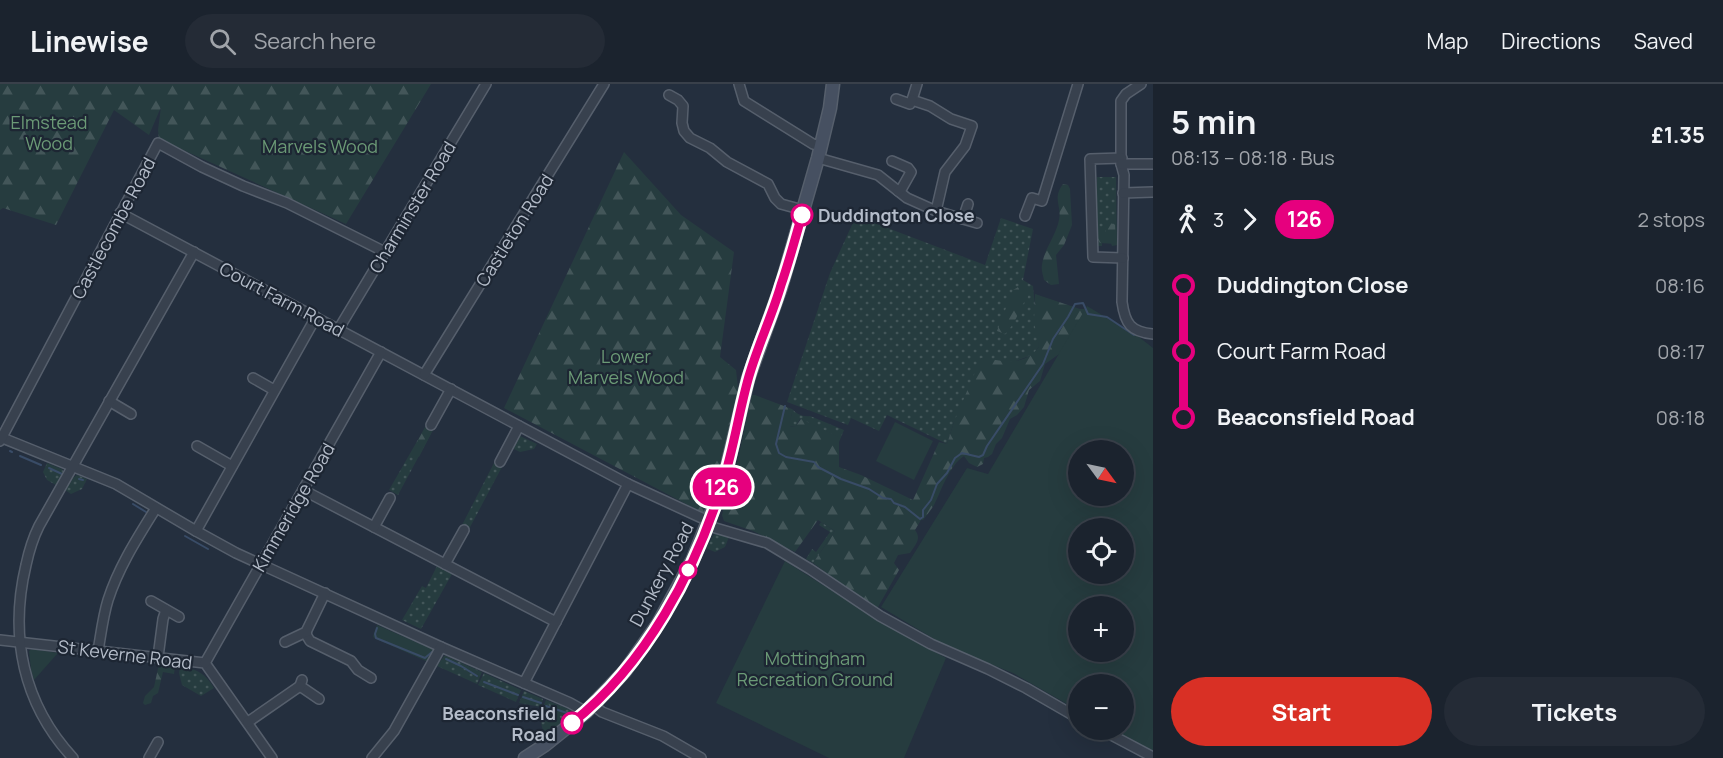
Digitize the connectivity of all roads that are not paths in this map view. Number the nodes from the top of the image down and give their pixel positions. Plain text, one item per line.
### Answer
1 (486, 84) edge
2 (604, 84) edge
3 (739, 84) edge
4 (833, 84) edge
5 (917, 84) edge
6 (1078, 84) edge
7 (1141, 84) edge
8 (669, 95) dead end
9 (896, 99) dead end
10 (910, 104) junction
11 (819, 152) junction
12 (892, 161) dead end
13 (1121, 161) junction
14 (1153, 164) edge
15 (898, 191) junction
16 (1153, 192) edge
17 (1123, 193) junction
18 (968, 204) dead end
19 (803, 210) junction
20 (936, 211) junction
21 (120, 213) junction
22 (1025, 216) dead end
23 (963, 219) junction
24 (977, 224) dead end
25 (194, 252) junction
26 (385, 252) junction
27 (1123, 258) junction
28 (316, 317) junction
29 (338, 330) junction
30 (1153, 334) edge
31 (381, 352) junction
32 (424, 375) junction
33 (253, 378) dead end
34 (451, 389) junction
35 (274, 390) junction
36 (109, 401) junction
37 (131, 414) dead end
38 (431, 425) dead end
39 (519, 426) junction
40 (1, 439) edge
41 (196, 446) dead end
42 (500, 462) dead end
43 (73, 466) junction
44 (232, 466) junction
45 (628, 484) junction
46 (303, 490) junction
47 (390, 498) dead end
48 (156, 508) junction
49 (708, 523) junction
50 (374, 527) junction
51 (464, 530) dead end
52 (196, 531) junction
53 (261, 564) junction
54 (445, 564) junction
55 (325, 593) junction
56 (151, 602) dead end
57 (166, 610) junction
58 (179, 617) dead end
59 (556, 622) junction
60 (308, 637) junction
61 (0, 640) edge
62 (20, 642) junction
63 (285, 642) dead end
64 (441, 646) junction
65 (99, 651) junction
66 (158, 657) junction
67 (205, 663) junction
68 (371, 678) dead end
69 (524, 683) junction
70 (319, 699) dead end
71 (590, 708) junction
72 (1068, 712) edge
73 (248, 722) junction
74 (1121, 740) edge
75 (158, 742) dead end
76 (71, 757) edge
77 (1153, 757) edge
78 (149, 758) edge
79 (272, 758) edge
80 (372, 758) edge
81 (525, 758) edge
82 (701, 758) edge

1 - 26 street, Charminster Road
2 - 32 street, Castleton Road
3 - 11 street
4 - 11 street, Dunkery Road
5 - 10 street
6 - 22 street
7 - 13 street
8 - 19 street
9 - 10 street
10 - 20 street
11 - 15 street
11 - 19 street, Dunkery Road
12 - 15 street
13 - 14 street
13 - 17 street
13 - 27 street
15 - 20 street
16 - 17 street
17 - 27 street
18 - 23 street
19 - 49 street, Dunkery Road
20 - 23 street
21 - 25 street, Court Farm Road
21 - 26 street, Castlecombe Road
21 - 40 street, Castlecombe Road
23 - 24 street
25 - 28 street, Court Farm Road
25 - 36 street
26 - 29 street, Charminster Road
27 - 30 street
28 - 29 street, Court Farm Road
28 - 35 street
29 - 31 street, Court Farm Road
31 - 32 street, Court Farm Road
31 - 46 street, Kimmeridge Road
32 - 34 street, Court Farm Road
33 - 35 street
34 - 38 street
34 - 39 street, Court Farm Road
35 - 44 street
36 - 37 street
36 - 43 street
39 - 42 street
39 - 45 street, Court Farm Road
40 - 43 street
41 - 44 street
43 - 48 street
43 - 62 street
44 - 52 street
45 - 49 street, Court Farm Road
45 - 59 street
46 - 50 street
46 - 53 street, Kimmeridge Road
47 - 50 street
48 - 52 street
48 - 65 street
49 - 71 street, Dunkery Road
49 - 72 street, Court Farm Road
50 - 54 street
51 - 54 street
52 - 53 street
53 - 55 street
53 - 67 street, Kimmeridge Road
54 - 59 street
55 - 60 street
55 - 64 street
56 - 57 street
57 - 58 street
57 - 66 street
59 - 69 street
60 - 63 street
60 - 68 street
61 - 62 street, St Keverne Road
62 - 65 street, St Keverne Road
62 - 76 street
64 - 69 street
64 - 80 street
65 - 66 street, St Keverne Road
66 - 67 street, St Keverne Road
67 - 73 street, St Keverne Road
69 - 71 street
70 - 73 street
71 - 81 street, Dunkery Road
71 - 82 street
73 - 79 street, St Keverne Road
74 - 77 street
75 - 78 street

